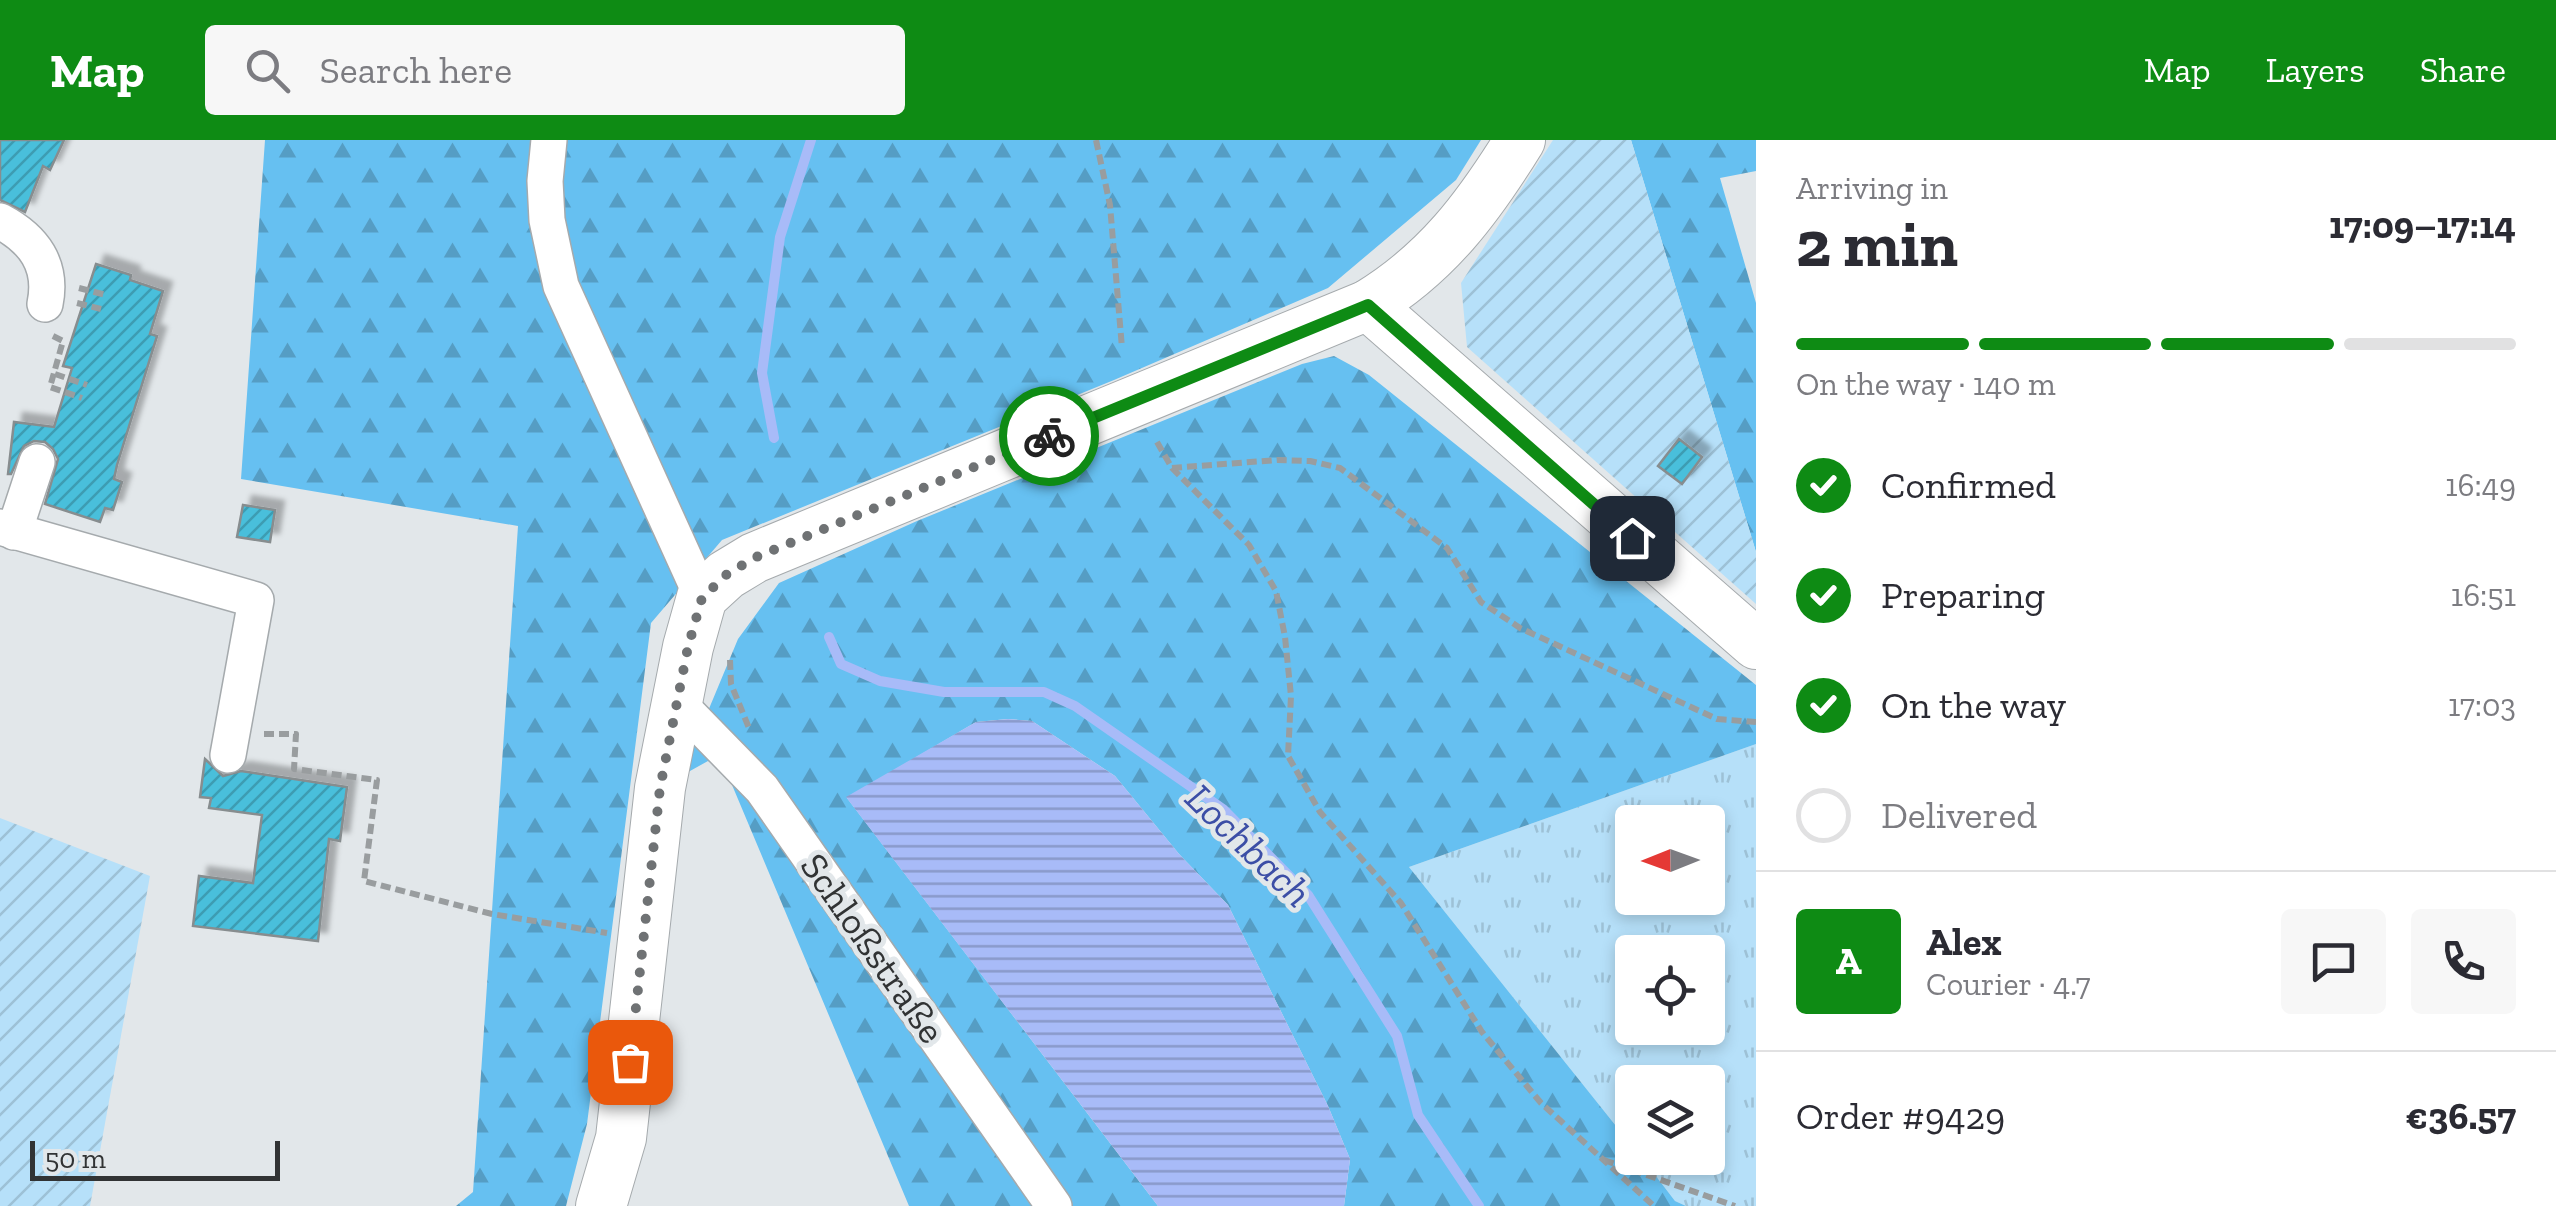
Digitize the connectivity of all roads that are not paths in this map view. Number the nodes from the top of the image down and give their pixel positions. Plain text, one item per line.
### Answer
1 (549, 140) edge
2 (1520, 140) edge
3 (0, 221) edge
4 (45, 304) road end
5 (1368, 305) junction
6 (37, 462) dead end
7 (7, 530) edge
8 (702, 598) junction
9 (1756, 644) edge
10 (676, 702) junction
11 (228, 755) road end
12 (601, 1206) edge
13 (1054, 1206) edge

1 - 8 street
2 - 5 street
3 - 4 street
5 - 8 street
5 - 9 street
6 - 7 street
7 - 11 street
8 - 10 street
10 - 12 street
10 - 13 street, Schloßstraße

